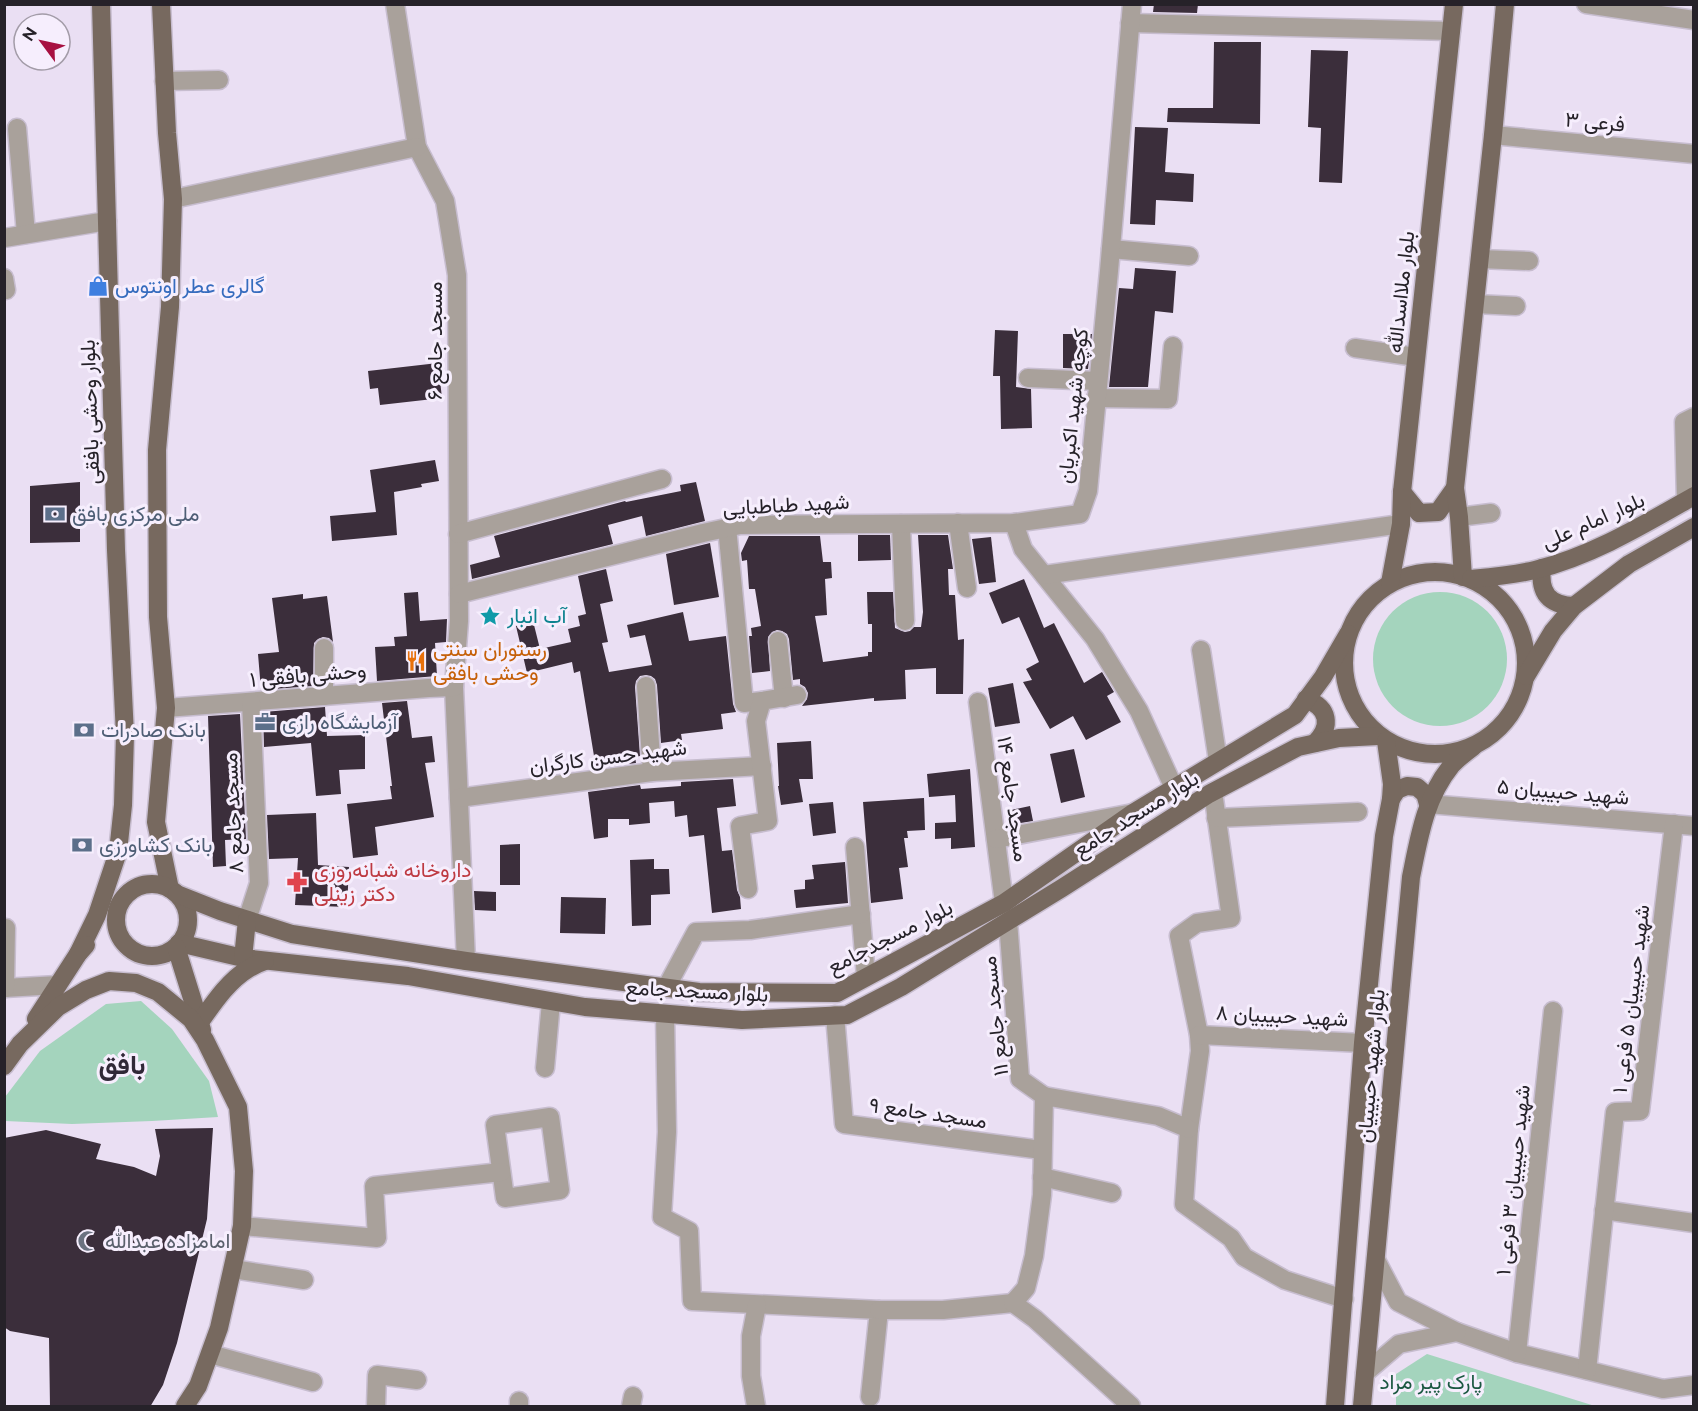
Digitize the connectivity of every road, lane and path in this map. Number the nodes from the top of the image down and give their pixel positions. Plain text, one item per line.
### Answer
1 (101, 4) edge
2 (161, 4) edge
3 (395, 4) edge
4 (1454, 4) edge
5 (1505, 4) edge
6 (1586, 4) edge
7 (1643, 8) edge
8 (1131, 14) edge
9 (1694, 20) edge
10 (1451, 31) junction
11 (219, 80) dead end
12 (164, 81) junction
13 (17, 128) dead end
14 (1493, 135) junction
15 (417, 147) junction
16 (1694, 154) edge
17 (173, 199) junction
18 (108, 221) junction
19 (26, 234) junction
20 (4, 238) edge
21 (1111, 249) junction
22 (1190, 256) dead end
23 (1480, 259) junction
24 (1529, 261) dead end
25 (1475, 304) junction
26 (1516, 306) dead end
27 (1173, 346) dead end
28 (1355, 348) dead end
29 (1416, 357) junction
30 (1028, 378) dead end
31 (1097, 389) junction
32 (1694, 417) edge
33 (662, 479) dead end
34 (1455, 488) junction
35 (1402, 492) junction
36 (1690, 498) edge
37 (1491, 513) dead end
38 (1459, 517) junction
39 (958, 523) junction
40 (1014, 523) junction
41 (901, 524) junction
42 (1401, 524) junction
43 (727, 527) junction
44 (1694, 527) edge
45 (458, 534) junction
46 (1542, 568) junction
47 (1044, 575) junction
48 (1467, 578) junction
49 (1390, 584) junction
50 (967, 588) dead end
51 (459, 594) junction
52 (1574, 606) junction
53 (905, 621) dead end
54 (1348, 634) junction
55 (778, 641) dead end
56 (324, 648) dead end
57 (1201, 650) dead end
58 (1525, 678) junction
59 (646, 686) dead end
60 (454, 687) junction
61 (324, 696) junction
62 (1306, 699) junction
63 (762, 701) junction
64 (251, 702) junction
65 (978, 702) dead end
66 (166, 708) junction
67 (1382, 739) junction
68 (1315, 742) junction
69 (1473, 747) junction
70 (1218, 761) junction
71 (762, 766) junction
72 (652, 772) junction
73 (1174, 788) junction
74 (1213, 792) junction
75 (459, 798) junction
76 (1391, 799) junction
77 (1428, 804) junction
78 (1358, 812) dead end
79 (1132, 813) junction
80 (1216, 818) junction
81 (1674, 824) junction
82 (1694, 826) edge
83 (996, 839) junction
84 (855, 847) dead end
85 (118, 852) junction
86 (748, 889) dead end
87 (174, 892) junction
88 (1004, 903) junction
89 (118, 909) junction
90 (861, 914) junction
91 (247, 920) junction
92 (1008, 921) junction
93 (6, 928) dead end
94 (178, 945) junction
95 (78, 954) junction
96 (243, 958) junction
97 (266, 960) junction
98 (466, 961) junction
99 (866, 977) junction
100 (58, 985) junction
101 (5, 988) edge
102 (666, 988) junction
103 (551, 1002) junction
104 (1553, 1011) dead end
105 (665, 1014) junction
106 (835, 1015) junction
107 (200, 1022) junction
108 (1198, 1035) junction
109 (205, 1040) junction
110 (1363, 1043) junction
111 (20, 1044) junction
112 (4, 1065) edge
113 (545, 1068) dead end
114 (1044, 1096) junction
115 (1189, 1129) junction
116 (1042, 1150) junction
117 (501, 1172) junction
118 (1042, 1177) junction
119 (1112, 1193) dead end
120 (1604, 1210) junction
121 (1694, 1223) edge
122 (242, 1226) junction
123 (1376, 1260) junction
124 (233, 1269) junction
125 (304, 1280) dead end
126 (1344, 1299) junction
127 (1012, 1303) junction
128 (757, 1305) junction
129 (879, 1310) junction
130 (1457, 1332) junction
131 (1517, 1353) junction
132 (210, 1354) junction
133 (1587, 1370) junction
134 (1365, 1373) junction
135 (417, 1380) dead end
136 (313, 1382) dead end
137 (1694, 1385) edge
138 (870, 1397) dead end
139 (1661, 1398) edge
140 (185, 1407) edge
141 (376, 1407) edge
142 (756, 1407) edge
143 (1131, 1407) edge
144 (1335, 1407) edge
145 (1362, 1407) edge

1 - 18 main road, بلوار وحشی بافقی
2 - 12 main road
3 - 15 street, مسجد جامع ۶
4 - 10 main road, بلوار ملااسدالله
5 - 14 main road
6 - 7 street
7 - 9 street
8 - 10 street
8 - 21 street, کوچه شهید اکبریان
10 - 29 main road, بلوار ملااسدالله
11 - 12 street
12 - 17 main road
13 - 19 street
14 - 16 street, فرعی ۳
14 - 23 main road
15 - 17 street
15 - 45 street, مسجد جامع ۶
17 - 66 main road
18 - 19 street
18 - 85 main road, بلوار وحشی بافقی
19 - 20 street
21 - 22 street
21 - 31 street, کوچه شهید اکبریان
23 - 24 street
23 - 25 main road
25 - 26 street
25 - 34 main road
27 - 31 street
28 - 29 street
29 - 35 main road, بلوار ملااسدالله
30 - 31 street
31 - 40 street, کوچه شهید اکبریان
32 - 36 street
33 - 45 street
34 - 35 main road
34 - 38 main road
35 - 42 main road, بلوار ملااسدالله
36 - 46 main road, بلوار امام علی
37 - 38 street
38 - 48 main road
39 - 40 street, شهید طباطبایی
39 - 41 street, شهید طباطبایی
39 - 50 street
40 - 47 street
41 - 43 street, شهید طباطبایی
41 - 53 street
42 - 47 street
42 - 49 main road, بلوار ملااسدالله
43 - 51 street, شهید طباطبایی
43 - 63 street
44 - 52 main road
45 - 51 street, مسجد جامع ۶
46 - 48 main road, بلوار امام علی
46 - 52 main road
47 - 73 street
48 - 49 main road
48 - 58 main road
49 - 54 main road
51 - 60 street, مسجد جامع ۶
52 - 58 main road
54 - 62 main road, بلوار مسجدجامع
54 - 67 main road
55 - 63 street
56 - 61 street
57 - 70 street
58 - 69 main road
59 - 72 street
60 - 61 street, وحشی بافقی ۱
60 - 75 street, مسجد جامع ۶
61 - 64 street, وحشی بافقی ۱
62 - 68 main road
62 - 70 main road, بلوار مسجدجامع
63 - 71 street
64 - 66 street, وحشی بافقی ۱
64 - 91 street, مسجد جامع ۸
65 - 83 street, مسجد جامع ۱۴
66 - 87 main road
67 - 68 main road, بلوار مسجد جامع
67 - 69 main road
67 - 76 main road, بلوار شهید حبیبیان
68 - 74 main road, بلوار مسجد جامع
69 - 77 main road, بلوار شهید حبیبیان
70 - 73 main road, بلوار مسجدجامع
71 - 72 street, شهید حسن کارگران
71 - 86 street
72 - 75 street, شهید حسن کارگران
73 - 79 main road, بلوار مسجدجامع
74 - 80 street
74 - 92 main road, بلوار مسجد جامع
75 - 98 street, مسجد جامع ۶
76 - 77 main road
76 - 110 main road, بلوار شهید حبیبیان
77 - 81 street, شهید حبیبیان ۵
77 - 123 main road, بلوار شهید حبیبیان
78 - 80 street
79 - 83 street
79 - 88 main road, بلوار مسجدجامع
80 - 108 street
81 - 82 street, شهید حبیبیان ۵
81 - 120 street, شهید حبیبیان ۵ فرعی ۱
83 - 88 street, مسجد جامع ۱۴
84 - 90 street
85 - 89 main road
85 - 95 main road, بلوار وحشی بافقی
87 - 89 main road
87 - 91 main road, بلوار مسجدجامع
87 - 94 main road
88 - 99 main road, بلوار مسجدجامع
89 - 94 main road
89 - 95 main road, بلوار وحشی بافقی
90 - 99 street
90 - 102 street
91 - 96 main road
91 - 98 main road, بلوار مسجدجامع
92 - 106 main road, بلوار مسجد جامع
92 - 114 street, مسجد جامع ۱۱
93 - 101 street
94 - 96 main road, بلوار مسجد جامع
94 - 107 main road
95 - 100 main road, بلوار وحشی بافقی
96 - 97 main road, بلوار مسجد جامع
97 - 103 main road, بلوار مسجد جامع
97 - 107 main road
98 - 102 main road, بلوار مسجدجامع
99 - 102 main road, بلوار مسجدجامع
100 - 101 street
100 - 111 main road, بلوار وحشی بافقی
103 - 105 main road, بلوار مسجد جامع
103 - 113 street
104 - 131 street, شهید حبیبیان ۳ فرعی ۱
105 - 106 main road, بلوار مسجد جامع
105 - 128 street
106 - 116 street, مسجد جامع ۹
107 - 109 main road
108 - 110 street, شهید حبیبیان ۸
108 - 115 street
109 - 111 main road
109 - 122 main road
110 - 126 main road, بلوار شهید حبیبیان
111 - 112 main road
114 - 115 street
114 - 116 street
115 - 126 street
116 - 118 street
117 - 117 street
117 - 122 street
118 - 119 street
118 - 127 street
120 - 121 street
120 - 133 street, شهید حبیبیان ۵ فرعی ۱
122 - 124 main road
123 - 130 street
123 - 134 main road, بلوار شهید حبیبیان
124 - 125 street
124 - 132 main road
126 - 144 main road, بلوار شهید حبیبیان
127 - 129 street
127 - 143 street
128 - 129 street
128 - 142 street
129 - 138 street
130 - 131 street
130 - 134 street
131 - 133 street
132 - 136 street
132 - 140 main road
133 - 139 street
134 - 145 main road, بلوار شهید حبیبیان
135 - 141 street
137 - 139 street

